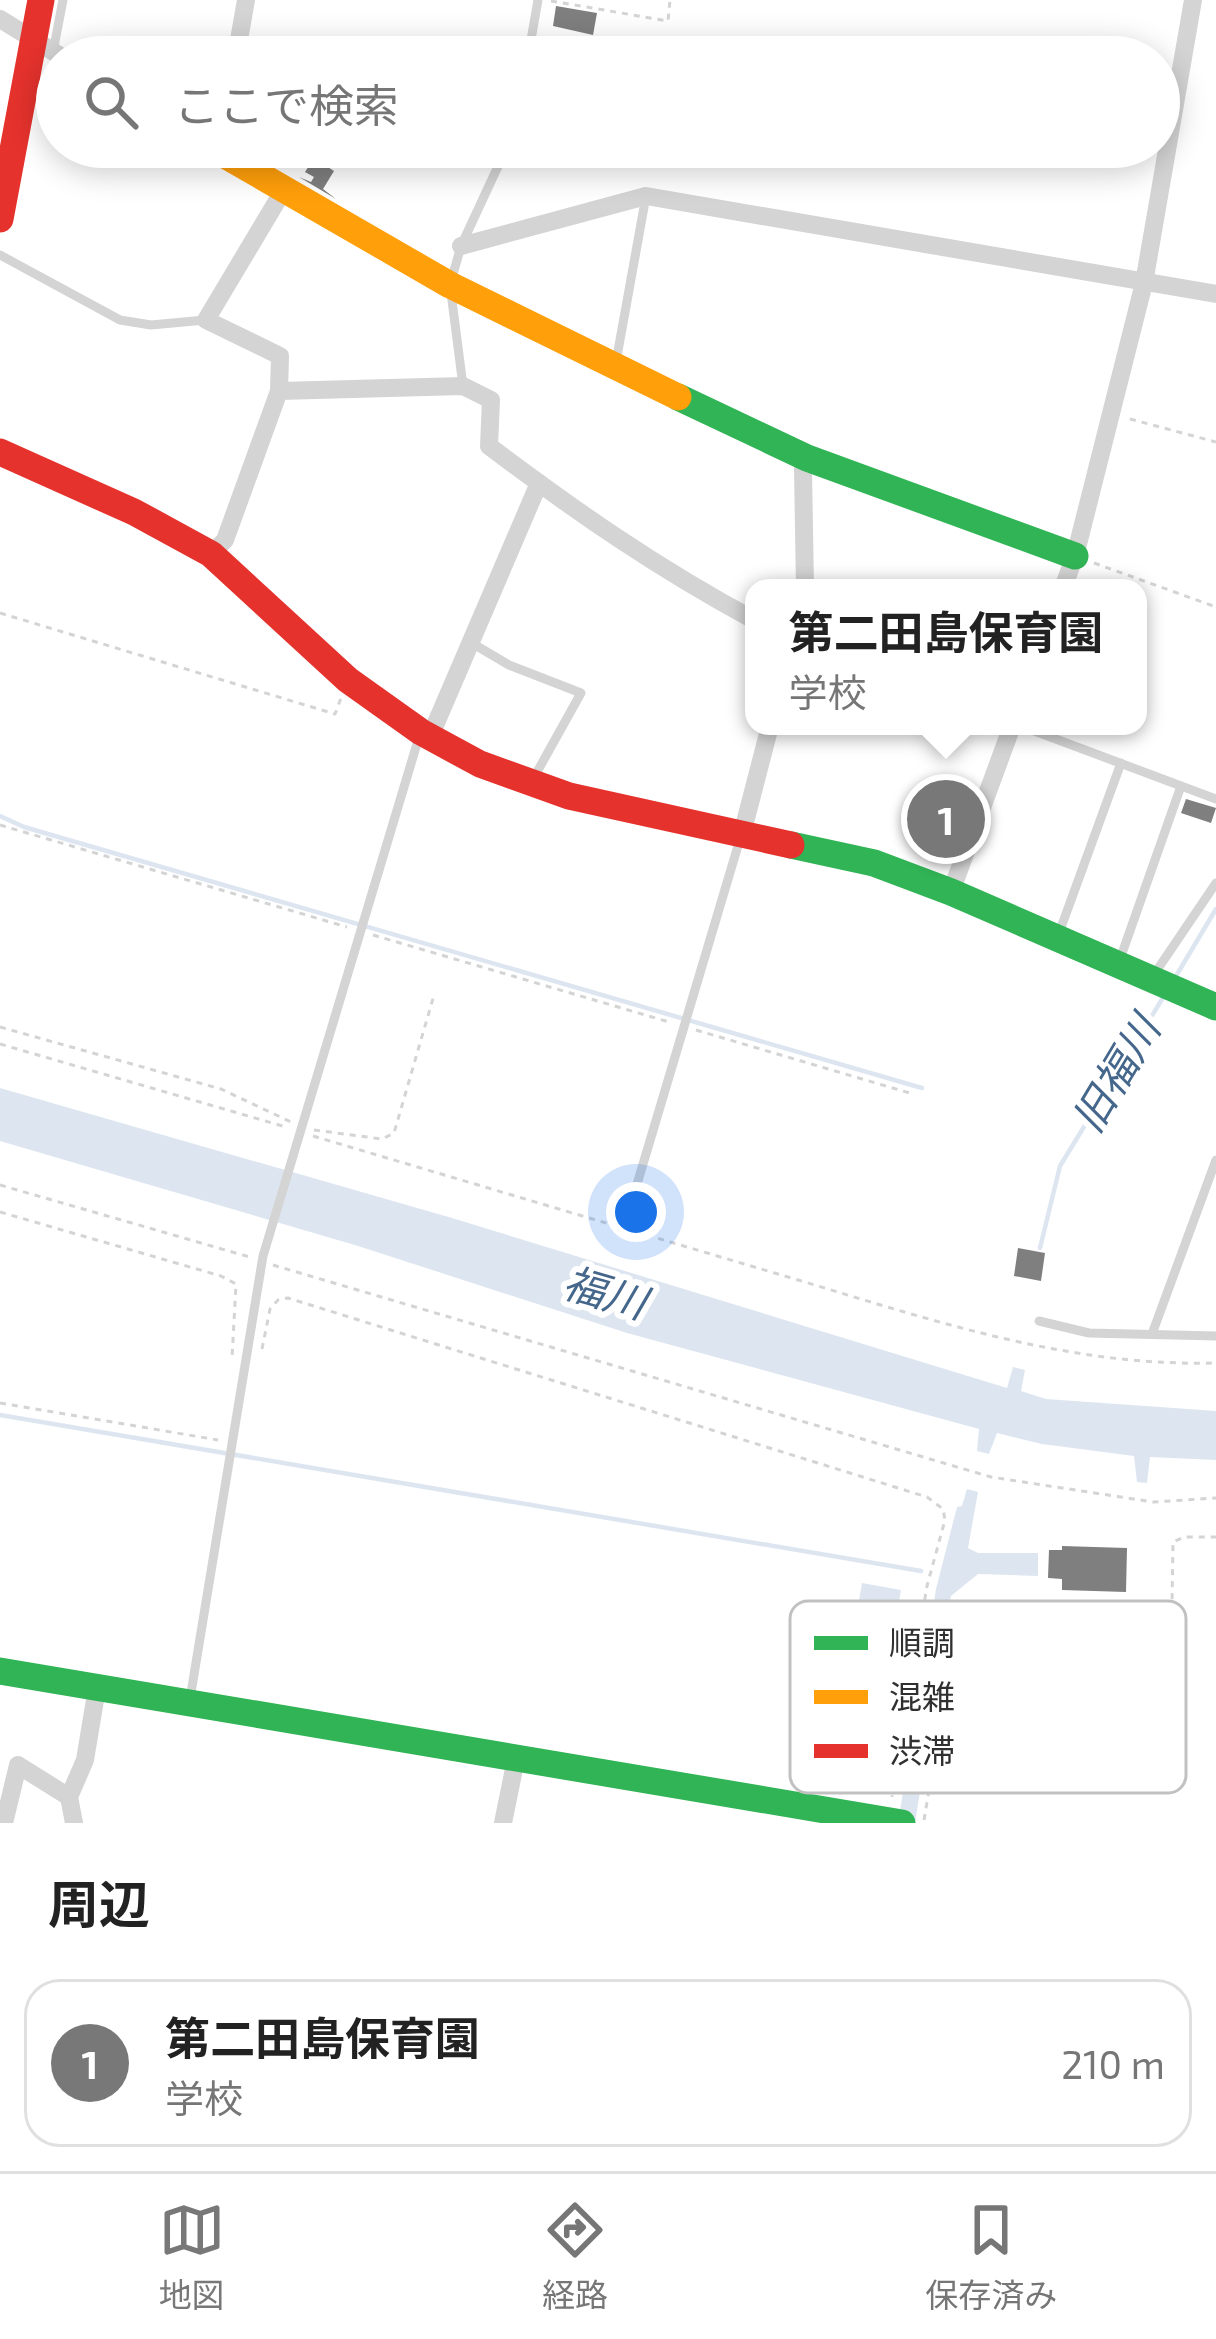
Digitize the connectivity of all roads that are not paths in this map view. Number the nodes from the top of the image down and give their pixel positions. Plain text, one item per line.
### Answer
1 (41, 0) edge
2 (63, 0) edge
3 (246, 0) edge
4 (541, 0) edge
5 (1193, 0) edge
6 (0, 19) edge
7 (47, 36) edge
8 (54, 36) edge
9 (240, 36) edge
10 (533, 36) edge
11 (36, 41) edge
12 (1180, 75) edge
13 (36, 97) edge
14 (247, 168) edge
15 (497, 168) edge
16 (1164, 168) edge
17 (283, 191) junction
18 (646, 196) junction
19 (0, 219) edge
20 (461, 247) junction
21 (0, 255) edge
22 (1144, 283) junction
23 (449, 284) junction
24 (1216, 294) edge
25 (206, 320) junction
26 (615, 367) junction
27 (463, 386) junction
28 (279, 391) junction
29 (0, 452) edge
30 (807, 458) junction
31 (539, 483) junction
32 (212, 554) junction
33 (1075, 556) junction
34 (805, 579) edge
35 (1066, 579) edge
36 (745, 616) edge
37 (470, 642) junction
38 (425, 735) junction
39 (768, 735) edge
40 (1009, 735) edge
41 (1045, 735) edge
42 (1120, 763) junction
43 (531, 784) junction
44 (1181, 786) junction
45 (1216, 799) edge
46 (742, 834) junction
47 (1216, 883) edge
48 (951, 892) junction
49 (1058, 937) junction
50 (1119, 964) junction
51 (1152, 978) junction
52 (1216, 1007) edge
53 (1216, 1160) edge
54 (632, 1201) dead end
55 (1040, 1321) dead end
56 (1151, 1334) junction
57 (1216, 1336) edge
58 (0, 1671) edge
59 (97, 1688) junction
60 (189, 1704) junction
61 (516, 1759) junction
62 (69, 1797) junction
63 (893, 1822) edge
64 (4, 1823) edge
65 (74, 1823) edge
66 (503, 1823) edge

1 - 7 street
2 - 8 lane
3 - 9 street
4 - 10 lane
5 - 12 street
6 - 11 street
13 - 19 street
14 - 17 street
15 - 20 lane
16 - 22 street
17 - 23 street
17 - 25 street
18 - 20 street
18 - 22 street
18 - 26 lane
20 - 23 lane
21 - 25 lane
22 - 24 street
22 - 33 street
23 - 26 street
23 - 27 lane
25 - 28 street
26 - 30 street
27 - 28 street
27 - 31 street
28 - 32 street
29 - 32 street
30 - 33 street
30 - 34 street
31 - 36 street
31 - 37 street
32 - 38 street
33 - 35 street
37 - 38 street
37 - 43 lane
38 - 43 street
38 - 60 lane
39 - 46 street
40 - 48 street
41 - 42 lane
42 - 44 lane
42 - 49 lane
43 - 46 street
44 - 45 lane
44 - 50 lane
46 - 48 street
46 - 54 lane
47 - 51 lane
48 - 49 street
49 - 50 street
50 - 51 street
51 - 52 street
53 - 56 lane
55 - 56 lane
56 - 57 lane
58 - 59 street
59 - 60 street
59 - 62 street
60 - 61 street
61 - 63 street
61 - 66 street
62 - 64 street
62 - 65 street

